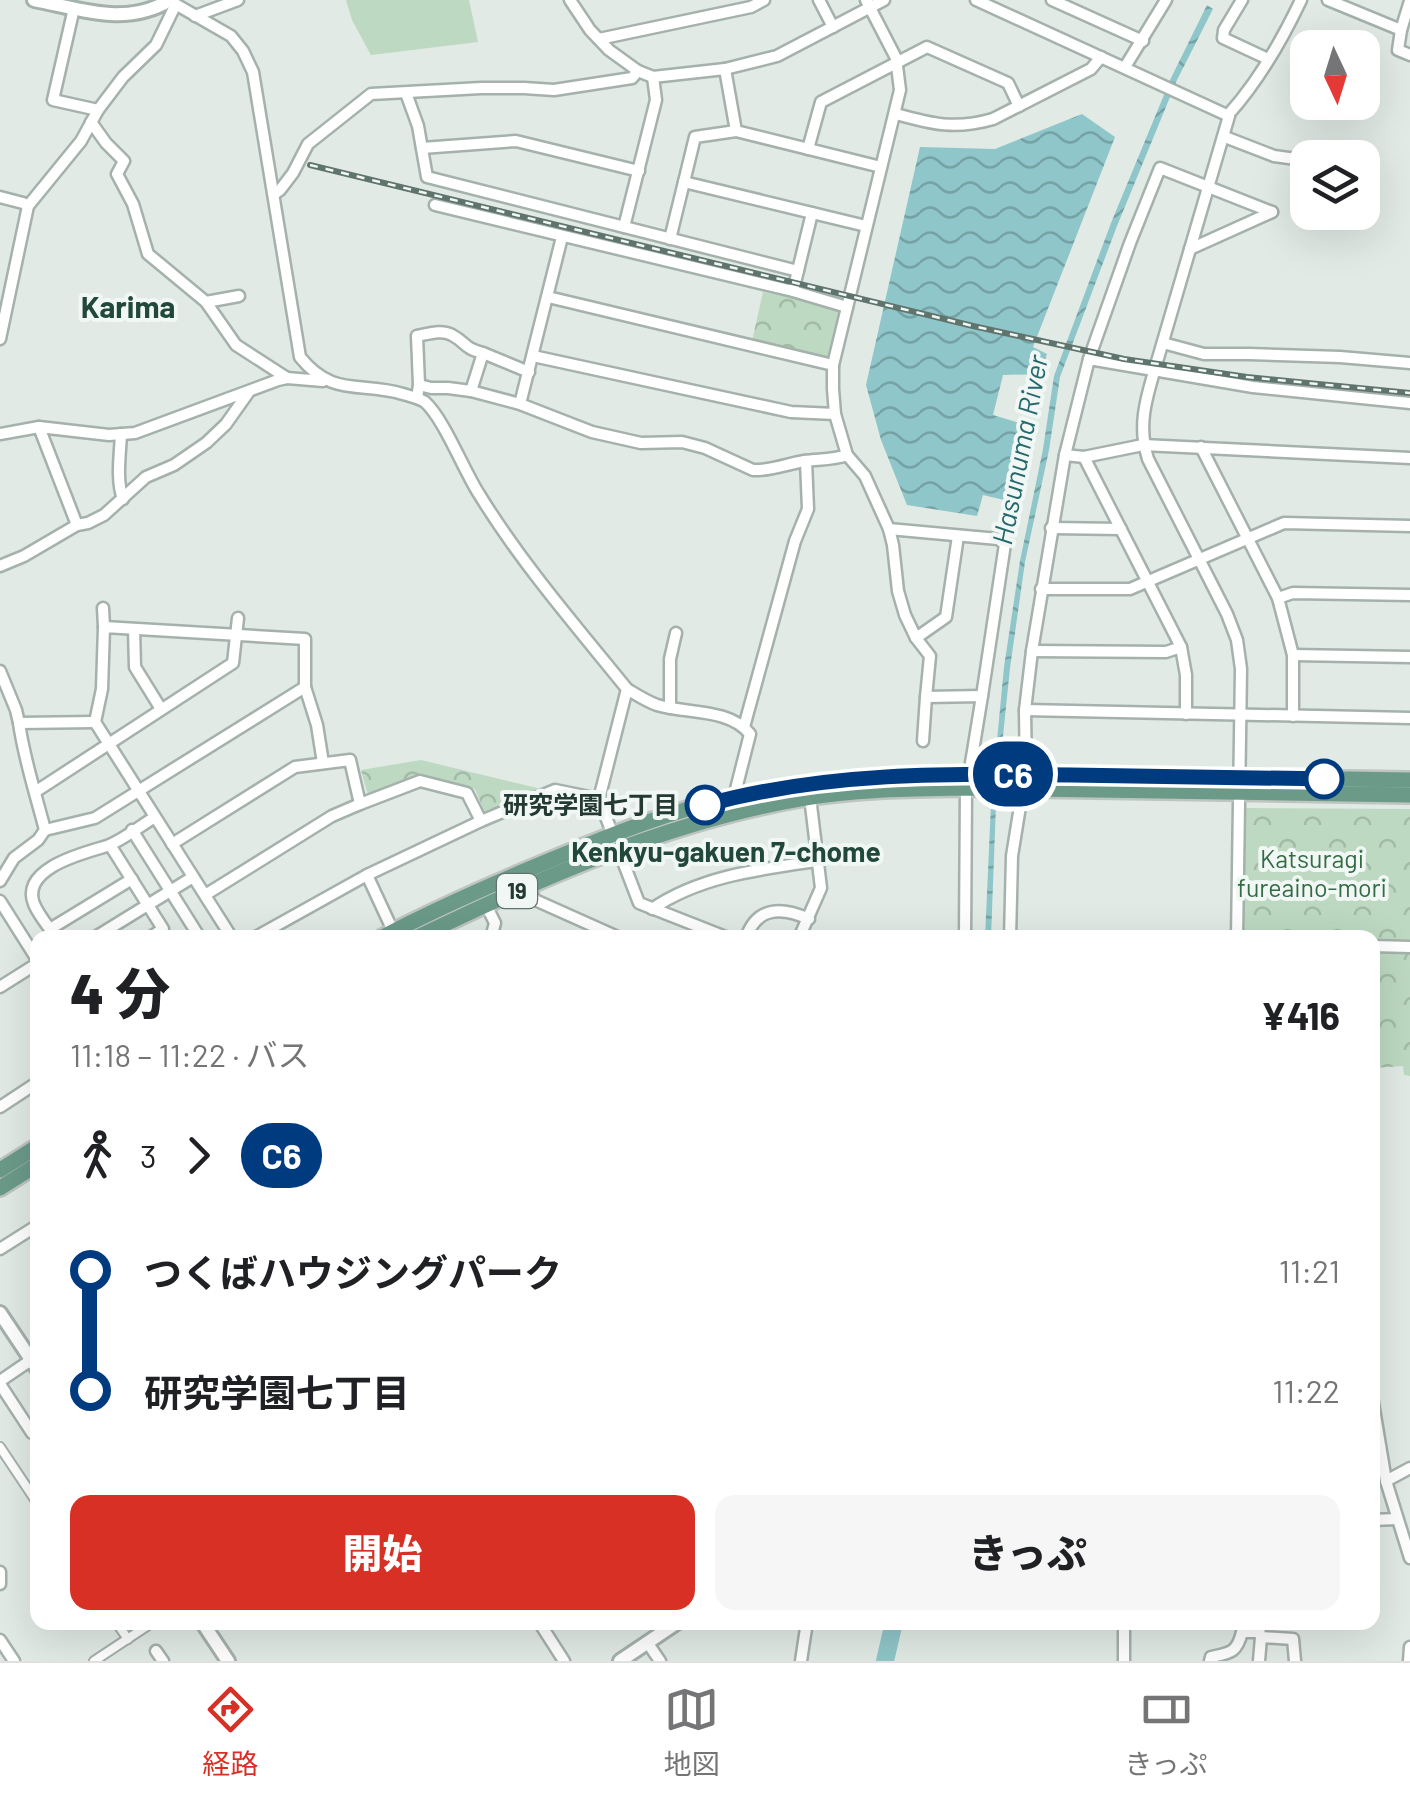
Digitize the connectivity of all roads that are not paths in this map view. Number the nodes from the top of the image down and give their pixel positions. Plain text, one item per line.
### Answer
1 (34, 0) edge
2 (238, 0) edge
3 (570, 0) edge
4 (764, 0) edge
5 (819, 0) edge
6 (884, 0) edge
7 (976, 0) edge
8 (1052, 0) edge
9 (1166, 0) edge
10 (1242, 0) edge
11 (1301, 0) edge
12 (1328, 0) edge
13 (1410, 1) edge
14 (172, 2) edge
15 (868, 4) edge
16 (73, 5) edge
17 (194, 16) junction
18 (833, 27) junction
19 (1400, 30) junction
20 (599, 40) junction
21 (1143, 41) junction
22 (1410, 56) edge
23 (1101, 57) junction
24 (1268, 59) junction
25 (897, 63) junction
26 (1125, 68) junction
27 (725, 69) junction
28 (638, 71) junction
29 (653, 76) junction
30 (406, 93) junction
31 (1019, 106) junction
32 (98, 110) junction
33 (896, 114) junction
34 (1228, 115) junction
35 (90, 122) junction
36 (736, 131) junction
37 (1225, 137) junction
38 (422, 148) junction
39 (808, 149) junction
40 (1290, 158) edge
41 (881, 167) junction
42 (638, 171) junction
43 (684, 182) junction
44 (1209, 185) junction
45 (274, 194) junction
46 (0, 198) edge
47 (435, 205) dead end
48 (28, 206) junction
49 (812, 213) junction
50 (866, 226) junction
51 (624, 227) junction
52 (562, 236) junction
53 (670, 239) junction
54 (1190, 249) junction
55 (798, 271) junction
56 (793, 291) junction
57 (239, 296) dead end
58 (548, 296) junction
59 (206, 302) junction
60 (847, 307) junction
61 (0, 340) edge
62 (1163, 343) junction
63 (483, 354) junction
64 (533, 356) junction
65 (1088, 359) junction
66 (1410, 364) edge
67 (833, 365) junction
68 (529, 372) junction
69 (1154, 372) junction
70 (287, 378) junction
71 (324, 381) junction
72 (471, 391) junction
73 (249, 392) junction
74 (418, 392) junction
75 (1410, 403) edge
76 (520, 404) junction
77 (835, 414) junction
78 (38, 426) junction
79 (0, 434) edge
80 (121, 434) junction
81 (1143, 444) junction
82 (1201, 447) junction
83 (1065, 454) junction
84 (847, 455) junction
85 (1084, 457) junction
86 (1410, 458) edge
87 (806, 460) junction
88 (123, 499) junction
89 (77, 524) junction
90 (1410, 526) edge
91 (1051, 528) junction
92 (1121, 529) junction
93 (889, 530) junction
94 (958, 536) junction
95 (1248, 538) junction
96 (1200, 559) junction
97 (0, 566) edge
98 (1148, 582) junction
99 (1041, 588) junction
100 (1410, 595) edge
101 (1278, 598) junction
102 (102, 608) dead end
103 (238, 618) dead end
104 (104, 627) junction
105 (134, 629) junction
106 (236, 633) junction
107 (676, 633) dead end
108 (916, 638) junction
109 (1181, 647) junction
110 (1032, 650) junction
111 (1293, 654) junction
112 (1410, 658) edge
113 (0, 671) edge
114 (305, 687) junction
115 (627, 689) junction
116 (982, 696) junction
117 (926, 698) junction
118 (670, 708) junction
119 (160, 709) junction
120 (1026, 710) junction
121 (1186, 714) junction
122 (1240, 714) junction
123 (1293, 716) junction
124 (1410, 718) edge
125 (95, 722) junction
126 (18, 723) junction
127 (744, 727) junction
128 (923, 740) dead end
129 (109, 744) junction
130 (322, 763) junction
131 (1410, 780) edge
132 (975, 781) junction
133 (1019, 781) junction
134 (1239, 785) junction
135 (138, 790) junction
136 (35, 792) junction
137 (1410, 796) edge
138 (734, 797) junction
139 (810, 798) junction
140 (599, 799) junction
141 (360, 804) junction
142 (155, 817) junction
143 (481, 821) junction
144 (45, 830) junction
145 (132, 830) junction
146 (616, 842) junction
147 (172, 844) junction
148 (110, 845) junction
149 (818, 860) junction
150 (367, 875) junction
151 (193, 877) junction
152 (132, 879) junction
153 (0, 881) edge
154 (528, 886) junction
155 (170, 891) junction
156 (205, 895) junction
157 (0, 901) edge
158 (148, 904) junction
159 (486, 905) junction
160 (652, 908) junction
161 (808, 919) junction
162 (51, 930) edge
163 (57, 930) edge
164 (107, 930) edge
165 (161, 930) edge
166 (195, 930) edge
167 (227, 930) edge
168 (268, 930) edge
169 (386, 930) edge
170 (396, 930) edge
171 (433, 930) edge
172 (493, 930) edge
173 (602, 930) edge
174 (708, 930) edge
175 (750, 930) edge
176 (803, 930) edge
177 (966, 930) edge
178 (1010, 930) edge
179 (1236, 930) edge
180 (1380, 946) edge
181 (1410, 947) edge
182 (30, 949) edge
183 (30, 967) edge
184 (0, 987) edge
185 (30, 1087) edge
186 (0, 1107) edge
187 (30, 1151) edge
188 (30, 1169) edge
189 (0, 1170) edge
190 (0, 1188) edge
191 (30, 1229) edge
192 (0, 1249) edge
193 (0, 1313) edge
194 (30, 1355) edge
195 (30, 1365) edge
196 (0, 1382) edge
197 (30, 1430) edge
198 (1380, 1444) edge
199 (0, 1447) edge
200 (1410, 1468) edge
201 (1386, 1480) junction
202 (30, 1492) edge
203 (1397, 1519) junction
204 (1380, 1520) edge
205 (1410, 1558) edge
206 (0, 1572) edge
207 (0, 1584) edge
208 (122, 1630) edge
209 (141, 1630) edge
210 (207, 1630) edge
211 (544, 1630) edge
212 (666, 1630) edge
213 (806, 1630) edge
214 (1124, 1630) edge
215 (1261, 1630) edge
216 (128, 1639) junction
217 (0, 1640) edge
218 (648, 1642) junction
219 (1410, 1647) edge
220 (14, 1661) edge
221 (94, 1661) edge
222 (228, 1661) edge
223 (564, 1661) edge
224 (620, 1661) edge
225 (660, 1661) edge
226 (801, 1661) edge
227 (1124, 1661) edge
228 (1210, 1661) edge
229 (1259, 1661) edge
230 (1295, 1661) edge
231 (1408, 1661) edge

1 - 16 street
2 - 17 street
3 - 20 street
4 - 20 street
5 - 18 street
6 - 15 street
7 - 23 street
8 - 21 street
9 - 21 street
10 - 24 street
11 - 24 street
12 - 19 street
13 - 19 street
14 - 16 street
14 - 17 street
14 - 32 street
15 - 18 street
15 - 25 street
16 - 32 street
17 - 45 street
18 - 27 street
19 - 22 street
20 - 28 street
21 - 26 street
23 - 26 street
23 - 31 street
24 - 34 street
25 - 31 street
25 - 33 street
25 - 39 street
26 - 34 street
27 - 29 street
27 - 36 street
28 - 29 street
28 - 30 street
29 - 42 street
30 - 38 street
30 - 45 street
31 - 33 street
32 - 35 street
33 - 41 street
34 - 37 street
35 - 48 street
35 - 59 street
36 - 39 street
36 - 43 street
37 - 40 street
37 - 44 street
38 - 42 street
38 - 51 street
39 - 41 street
41 - 50 street
42 - 51 street
43 - 49 street
43 - 53 street
44 - 54 street
44 - 54 street
44 - 65 street
45 - 71 street
46 - 48 street
47 - 52 street
48 - 61 street
49 - 50 street
49 - 55 street
50 - 60 street
51 - 53 street
52 - 56 street
52 - 58 street
53 - 55 street
54 - 62 street
55 - 56 street
56 - 60 street
57 - 59 street
58 - 64 street
58 - 67 street
59 - 70 street
60 - 67 street
62 - 66 street
62 - 69 street
63 - 68 street
63 - 72 street
63 - 74 street
64 - 68 street
64 - 77 street
65 - 69 street
65 - 83 street
67 - 77 street
68 - 76 street
69 - 75 street
69 - 81 street
70 - 71 street
70 - 73 street
71 - 74 street
72 - 74 street
72 - 76 street
73 - 80 street
73 - 88 street
74 - 115 street
76 - 87 street
77 - 84 street
78 - 79 street
78 - 80 street
78 - 89 street
80 - 88 street
81 - 82 street
81 - 85 street
81 - 96 street
82 - 86 street
82 - 95 street
83 - 85 street
83 - 91 street
84 - 87 street
84 - 93 street
85 - 92 street
87 - 127 street
88 - 89 street
89 - 97 street
90 - 95 street
91 - 92 street
91 - 99 street
92 - 98 street
93 - 94 street
93 - 108 street
94 - 108 street
94 - 116 street
95 - 96 street
95 - 101 street
96 - 98 street
96 - 122 street
98 - 99 street
98 - 109 street
99 - 110 street
100 - 101 street
101 - 111 street
102 - 104 street
103 - 106 street
104 - 105 street
104 - 125 street
105 - 106 street
105 - 119 street
106 - 114 street
106 - 119 street
107 - 118 street
108 - 117 street
109 - 110 street
109 - 121 street
110 - 120 street
111 - 112 street
111 - 123 street
113 - 126 street
114 - 130 street
114 - 135 street
115 - 118 street
115 - 140 street
116 - 117 street
116 - 132 street
117 - 128 street
118 - 127 street
119 - 129 street
120 - 121 street
120 - 133 street
121 - 122 street
122 - 123 street
122 - 134 street
123 - 124 street
125 - 126 street
125 - 129 street
126 - 136 street
127 - 138 street
129 - 135 street
129 - 136 street
130 - 141 street
130 - 147 street
131 - 134 main road, 19
132 - 133 main road, 19
132 - 138 main road, 19
132 - 139 main road, 19
132 - 177 street
133 - 134 main road, 19
133 - 178 street
134 - 137 main road, 19
134 - 179 street
135 - 142 street
135 - 144 street
136 - 144 street
138 - 146 main road, 19
139 - 146 main road, 19
139 - 149 street
140 - 143 street
140 - 146 street
141 - 143 street
141 - 156 street
142 - 145 street
142 - 147 street
143 - 150 street
144 - 153 street
145 - 148 street
145 - 155 street
146 - 154 main road, 19
146 - 160 street
146 - 170 main road, 19
147 - 151 street
148 - 152 street
148 - 162 street
149 - 160 street
149 - 161 street
150 - 168 street
150 - 169 street
151 - 155 street
151 - 156 street
152 - 158 street
152 - 163 street
154 - 159 main road, 19
154 - 173 street
155 - 158 street
155 - 166 street
156 - 167 street
157 - 182 street
158 - 164 street
158 - 165 street
159 - 171 main road, 19
159 - 172 street
160 - 174 street
161 - 175 street
161 - 176 street
180 - 181 street
183 - 184 street
185 - 186 street
187 - 189 main road
188 - 190 main road
191 - 192 street
193 - 194 street
195 - 196 street
196 - 197 street
198 - 201 street
199 - 202 street
200 - 201 street
201 - 203 street
203 - 204 street
203 - 205 street
206 - 207 street
208 - 216 street
209 - 216 street
210 - 222 street
211 - 223 street
212 - 218 street
213 - 226 street
214 - 227 street
215 - 228 street
215 - 229 street
215 - 230 street
216 - 221 street
217 - 220 street
218 - 224 street
218 - 225 street
219 - 231 street

